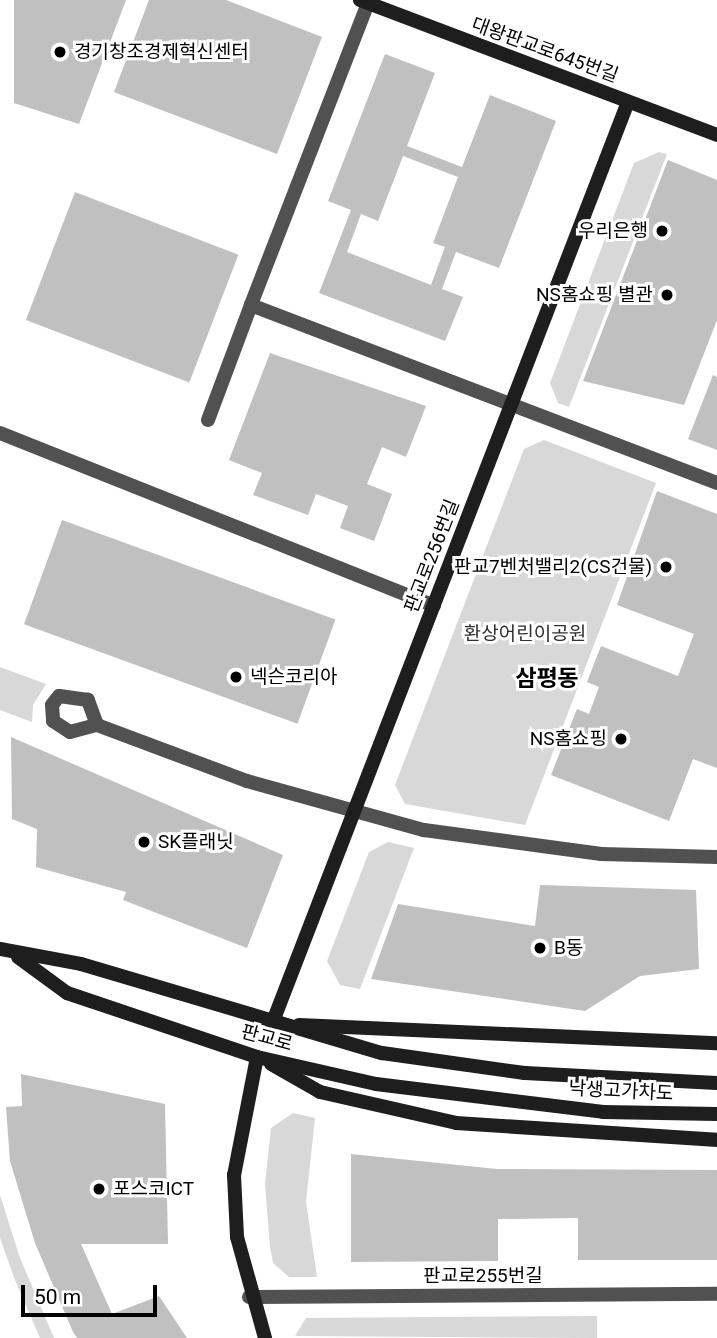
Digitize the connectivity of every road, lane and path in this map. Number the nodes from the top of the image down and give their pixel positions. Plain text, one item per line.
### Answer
1 (364, 1) edge
2 (628, 102) junction
3 (717, 135) edge
4 (251, 305) junction
5 (511, 404) junction
6 (208, 420) dead end
7 (0, 433) edge
8 (717, 483) edge
9 (434, 606) junction
10 (97, 725) dead end
11 (354, 814) junction
12 (717, 857) edge
13 (0, 949) edge
14 (17, 956) junction
15 (272, 1024) junction
16 (717, 1043) edge
17 (257, 1057) junction
18 (525, 1073) joint
19 (717, 1083) edge
20 (524, 1104) joint
21 (717, 1114) edge
22 (717, 1140) edge
23 (717, 1294) edge
24 (249, 1297) junction
25 (265, 1338) edge

1 - 2 main road, 대왕판교로645번길
1 - 4 street
2 - 3 main road, 대왕판교로645번길
2 - 5 main road, 판교로256번길
4 - 5 street
4 - 6 street
5 - 8 street
5 - 9 main road, 판교로256번길
7 - 9 street
9 - 11 main road, 판교로256번길
10 - 11 street
11 - 12 street
11 - 15 main road, 판교로256번길
13 - 14 main road, 판교로
14 - 15 main road, 판교로
14 - 17 main road, 판교로
15 - 16 main road
15 - 18 main road, 판교로
17 - 20 main road, 판교로
17 - 22 main road
17 - 24 main road
18 - 19 main road, 낙생고가차도
20 - 21 main road, 낙생고가차도
23 - 24 street, 판교로255번길
24 - 25 main road

